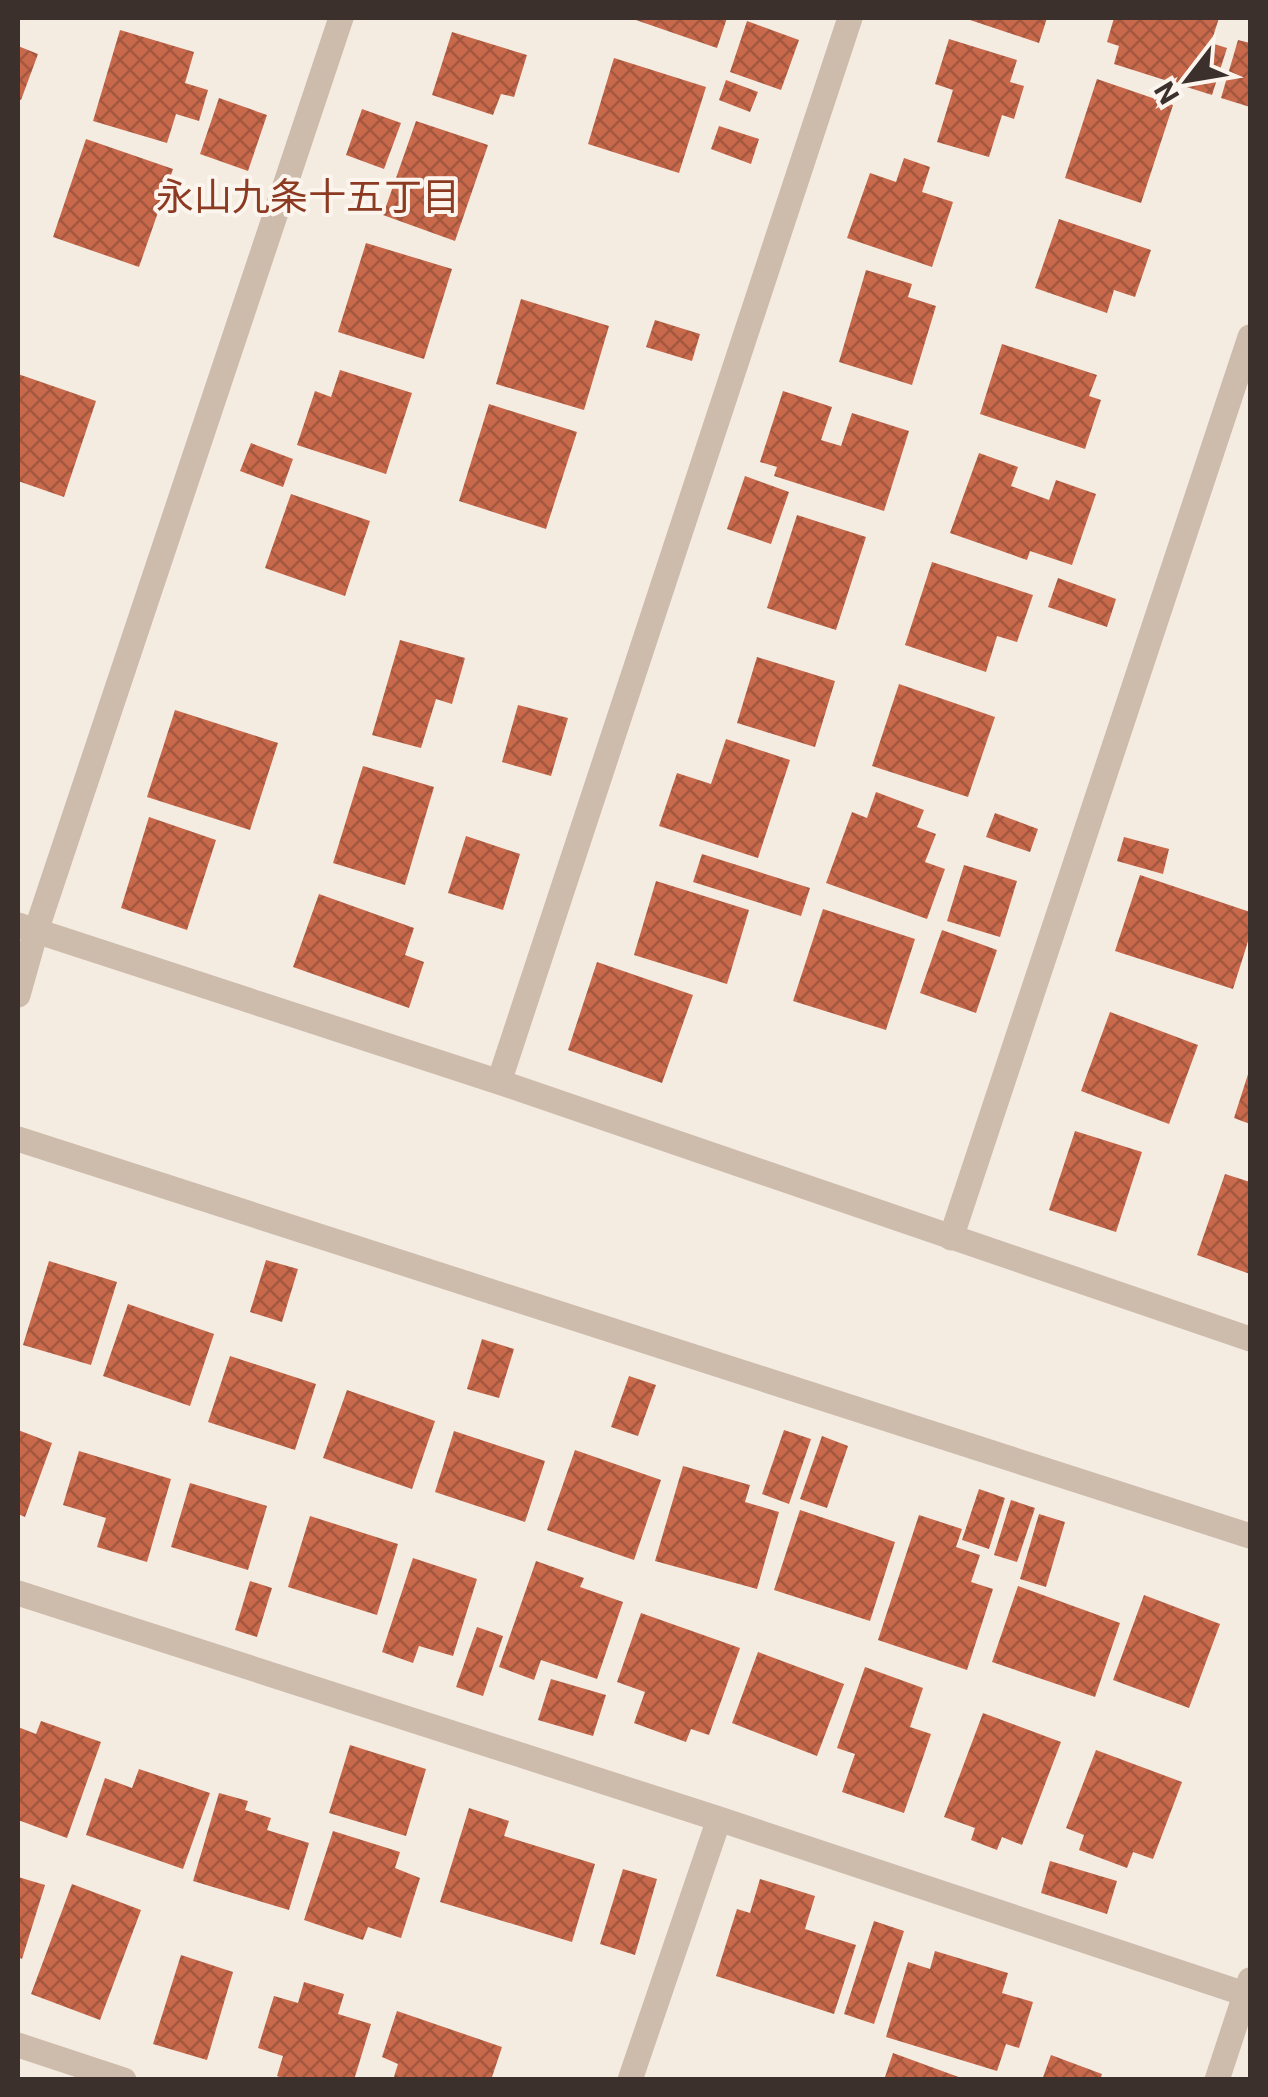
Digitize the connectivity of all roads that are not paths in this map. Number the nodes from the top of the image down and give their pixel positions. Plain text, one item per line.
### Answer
1 (341, 18) edge
2 (850, 18) edge
3 (1250, 337) edge
4 (27, 928) edge
5 (18, 995) edge
6 (499, 1082) junction
7 (18, 1139) edge
8 (951, 1238) junction
9 (1250, 1339) edge
10 (1250, 1536) edge
11 (18, 1593) edge
12 (718, 1819) junction
13 (1248, 1986) edge
14 (18, 2045) edge
15 (124, 2080) edge
16 (630, 2080) edge
17 (1217, 2080) edge

1 - 4 street
2 - 6 street
3 - 8 street
4 - 5 street
4 - 6 street
6 - 8 street
7 - 10 street
8 - 9 street
11 - 12 street
12 - 13 street
12 - 16 street
13 - 17 street
14 - 15 street

